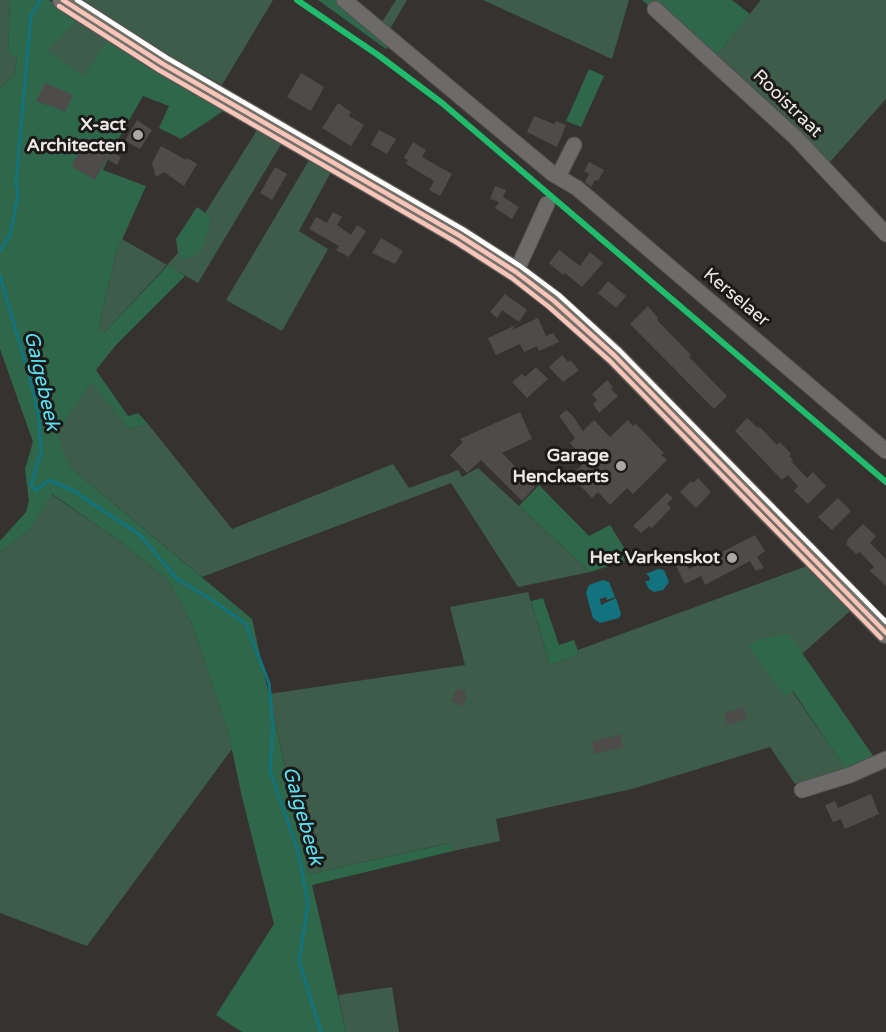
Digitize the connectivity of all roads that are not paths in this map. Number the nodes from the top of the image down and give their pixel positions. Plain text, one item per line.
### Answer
1 (63, 0) edge
2 (344, 0) edge
3 (655, 9) dead end
4 (574, 145) dead end
5 (558, 177) junction
6 (547, 204) dead end
7 (886, 234) edge
8 (516, 272) junction
9 (886, 451) edge
10 (886, 633) edge
11 (886, 759) edge
12 (802, 790) dead end

1 - 8 main road
2 - 5 street, Kerselaer
3 - 7 street, Rooistraat
4 - 5 street
5 - 9 street, Kerselaer
6 - 8 street
8 - 10 main road
11 - 12 street

